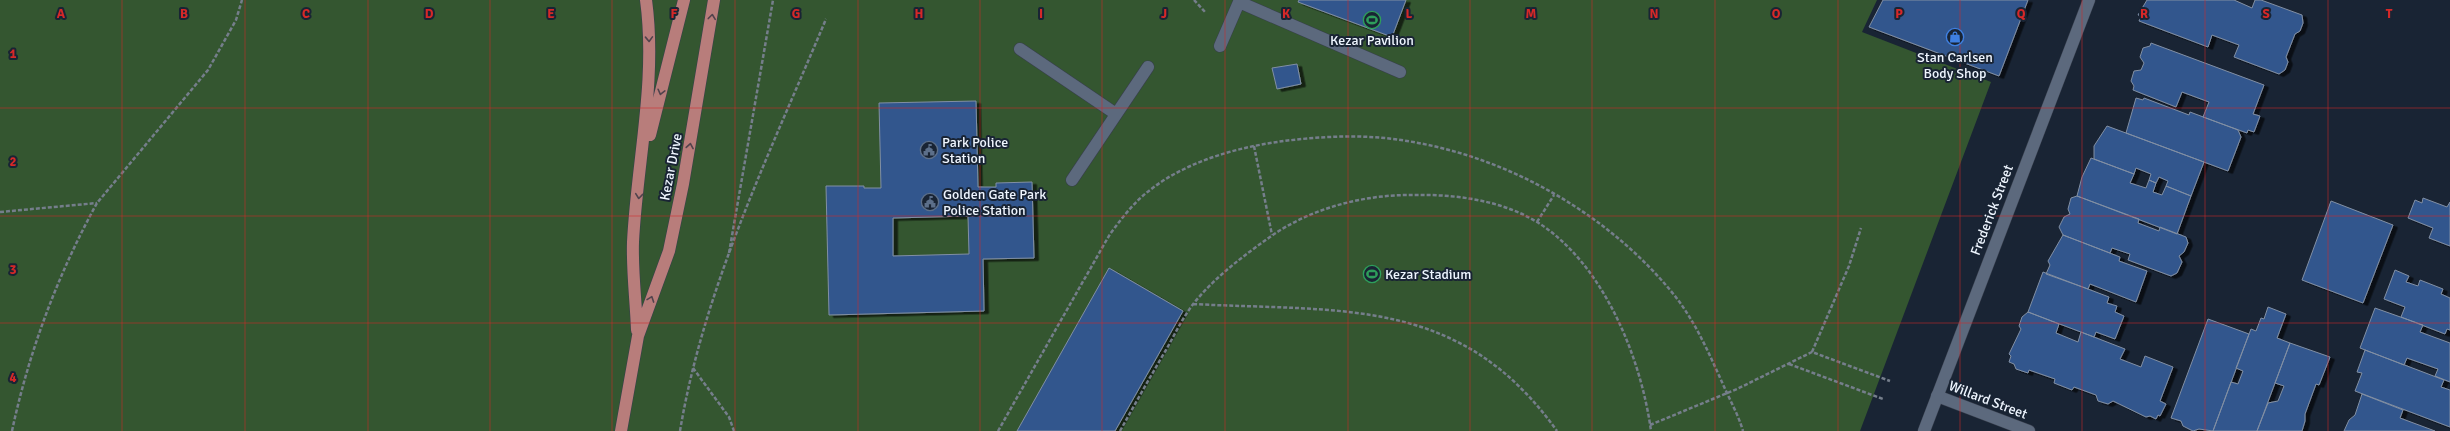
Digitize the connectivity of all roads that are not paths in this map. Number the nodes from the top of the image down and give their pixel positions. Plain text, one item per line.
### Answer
1 (646, 0) edge
2 (684, 0) edge
3 (714, 0) edge
4 (2089, 0) edge
5 (1220, 46) dead end
6 (1020, 49) dead end
7 (1148, 67) dead end
8 (1400, 72) dead end
9 (1116, 114) junction
10 (642, 169) junction
11 (1072, 180) dead end
12 (638, 336) junction
13 (1937, 396) junction
14 (621, 431) edge
15 (1924, 431) edge
16 (2029, 431) edge

1 -> 10 main road, Kezar Drive
2 -> 10 main road
12 -> 3 main road, Kezar Drive
4 - 13 main road, Frederick Street
5 - 8 main road
6 - 9 main road
7 - 9 main road
9 - 11 main road
10 -> 12 main road, Kezar Drive
12 - 14 main road, Kezar Drive
13 - 15 main road, Frederick Street
13 - 16 main road, Willard Street

